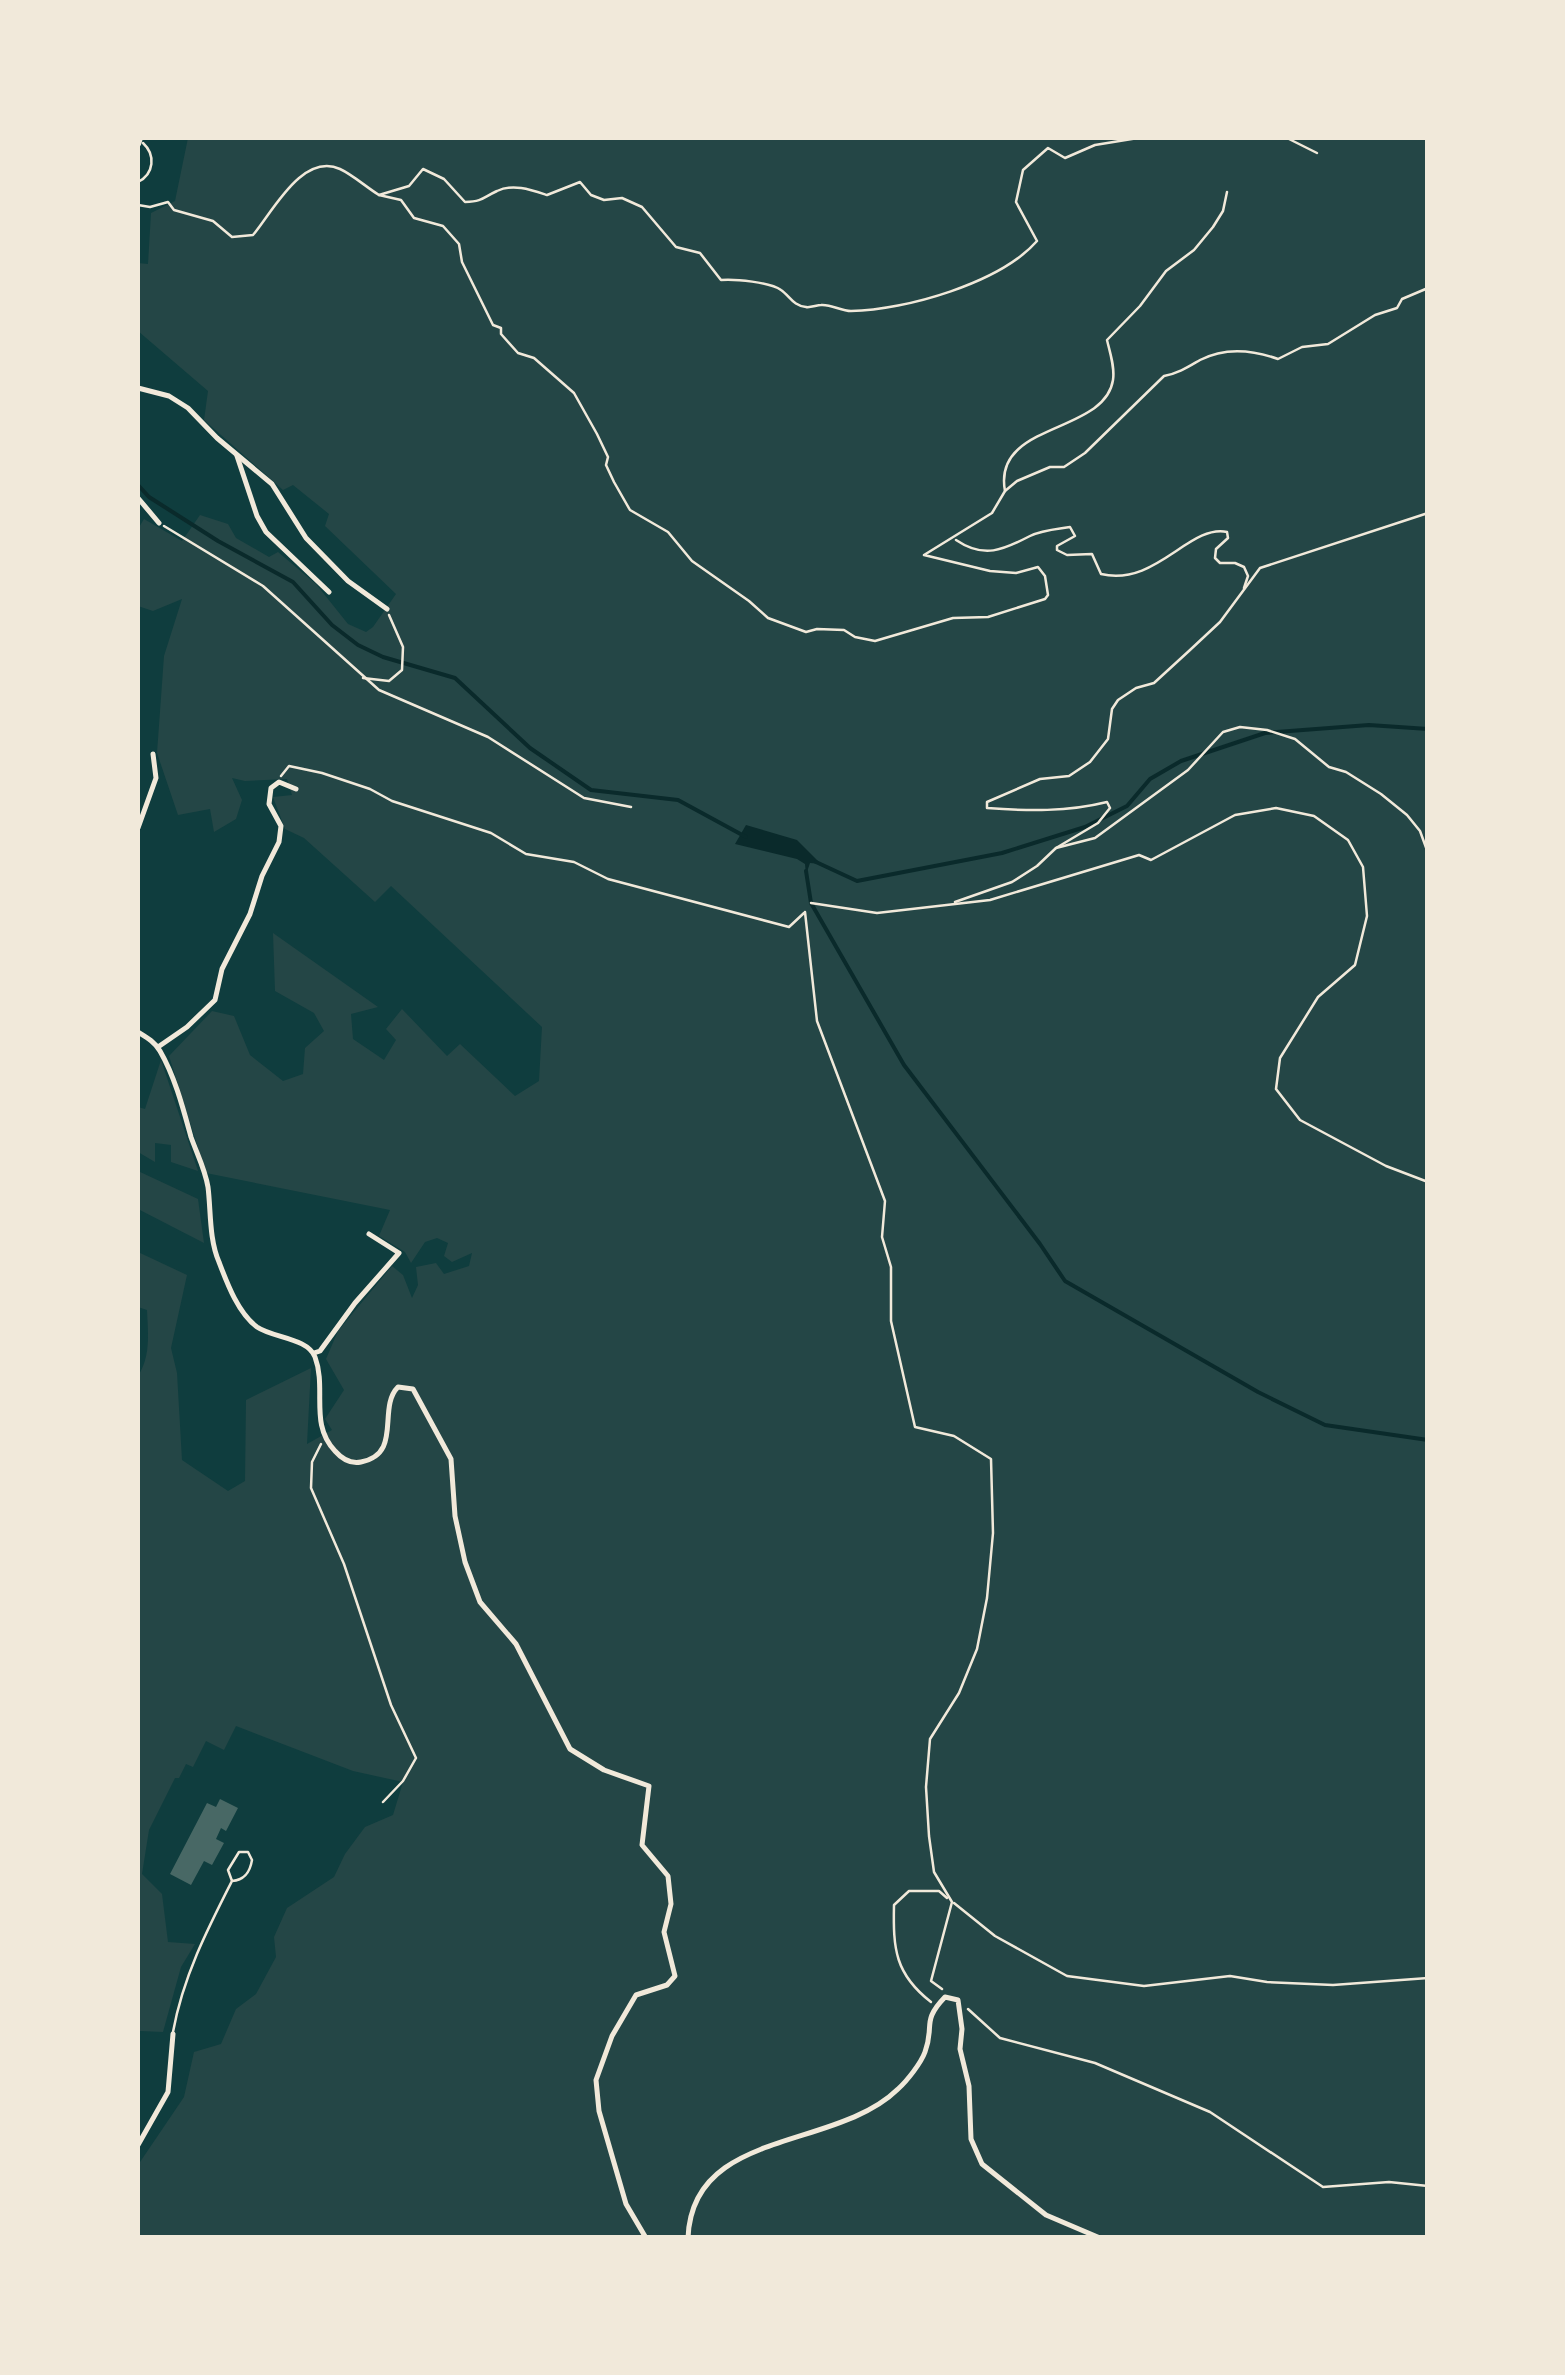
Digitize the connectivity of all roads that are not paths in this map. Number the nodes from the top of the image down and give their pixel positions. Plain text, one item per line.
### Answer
1 (139, 141) edge
2 (138, 182) edge
3 (138, 388) edge
4 (236, 453) junction
5 (138, 498) edge
6 (159, 523) road end
7 (330, 592) dead end
8 (387, 609) road end
9 (153, 754) dead end
10 (296, 789) dead end
11 (138, 828) edge
12 (138, 1032) edge
13 (158, 1047) junction
14 (369, 1234) dead end
15 (314, 1353) junction
16 (232, 1881) junction
17 (173, 2034) joint
18 (138, 2146) edge
19 (646, 2238) edge
20 (688, 2238) edge
21 (1100, 2238) edge

1 - 2 lane
3 - 4 street
4 - 7 street
4 - 8 street
5 - 6 street
9 - 11 street
10 - 13 street
12 - 13 street
13 - 15 street
14 - 15 street
15 - 19 street
16 - 16 lane
16 - 17 lane
17 - 18 street
20 - 21 street

